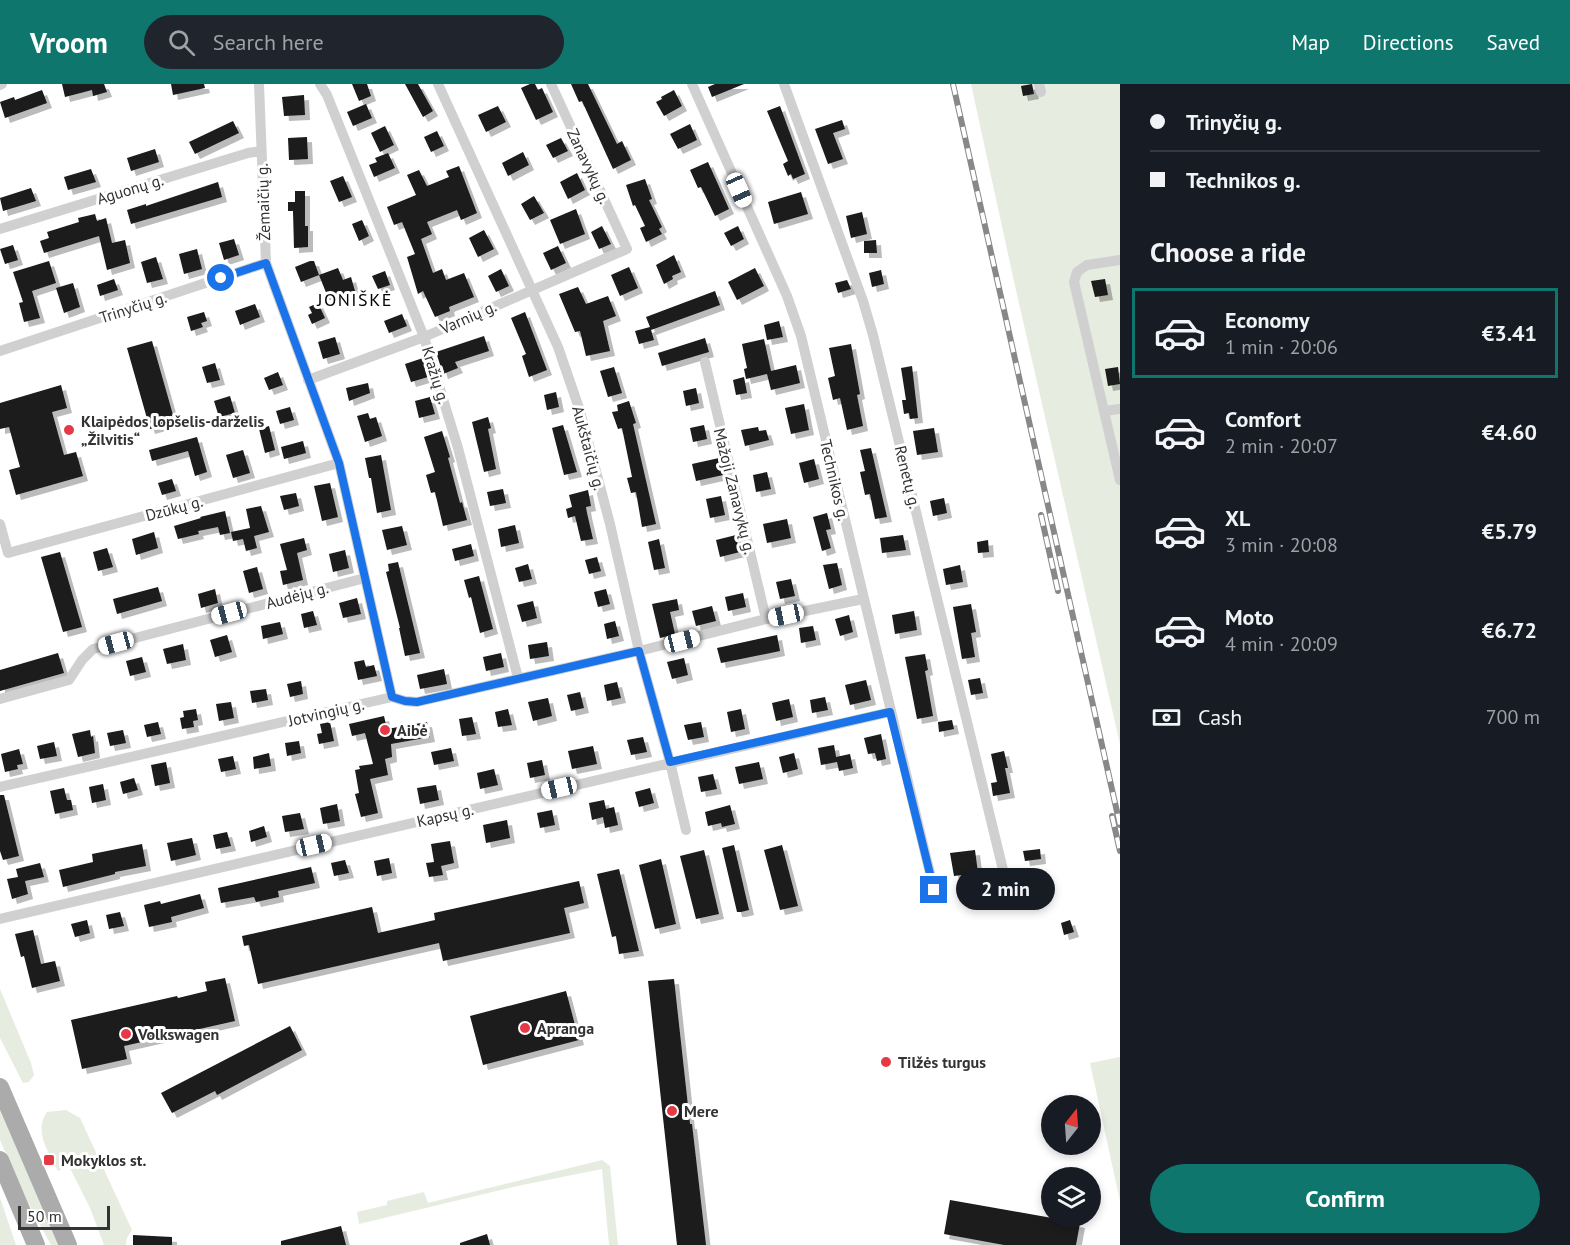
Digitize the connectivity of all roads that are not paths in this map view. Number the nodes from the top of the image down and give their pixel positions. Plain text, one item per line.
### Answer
1 (259, 84) edge
2 (320, 84) edge
3 (438, 84) edge
4 (551, 84) edge
5 (692, 84) edge
6 (783, 84) edge
7 (261, 151) junction
8 (0, 230) edge
9 (627, 249) joint
10 (1120, 260) edge
11 (266, 263) junction
12 (531, 289) junction
13 (424, 337) junction
14 (0, 351) edge
15 (705, 362) dead end
16 (308, 380) junction
17 (1120, 409) edge
18 (1104, 411) junction
19 (339, 463) junction
20 (1120, 480) edge
21 (0, 524) edge
22 (365, 578) junction
23 (863, 599) junction
24 (766, 620) junction
25 (639, 651) junction
26 (519, 678) junction
27 (392, 697) junction
28 (0, 699) edge
29 (890, 712) junction
30 (670, 762) junction
31 (0, 787) edge
32 (686, 830) dead end
33 (1005, 878) dead end
34 (934, 890) dead end
35 (0, 919) edge
36 (0, 1087) edge
37 (0, 1160) edge
38 (36, 1245) edge
39 (68, 1245) edge

1 - 7 street, Žemaičių g.
2 - 13 street, Kražių g.
3 - 12 street, Aukštaičių g.
4 - 9 street, Zanavykų g.
5 - 23 street, Technikos g.
6 - 33 street, Renetų g.
7 - 8 street, Aguonų g.
7 - 11 street, Žemaičių g.
9 - 12 street, Varnių g.
10 - 18 street
11 - 14 street, Trinyčių g.
11 - 16 street, Žemaičių g.
12 - 13 street, Varnių g.
12 - 25 street, Aukštaičių g.
13 - 16 street, Varnių g.
13 - 26 street, Kražių g.
15 - 24 street, Mažoji Zanavykų g.
16 - 19 street, Žemaičių g.
17 - 18 street
18 - 20 street
19 - 21 street, Dzūkų g.
19 - 22 street, Žemaičių g.
22 - 27 street, Žemaičių g.
22 - 28 street, Audėjų g.
23 - 24 street, Jotvingių g.
23 - 29 street, Technikos g.
24 - 25 street, Jotvingių g.
25 - 26 street, Jotvingių g.
25 - 30 street, Aukštaičių g.
26 - 27 street, Jotvingių g.
27 - 31 street, Jotvingių g.
29 - 30 street, Kapsų g.
29 - 34 street, Technikos g.
30 - 32 street, Aukštaičių g.
30 - 35 street, Kapsų g.
36 - 39 main road
37 - 38 main road

